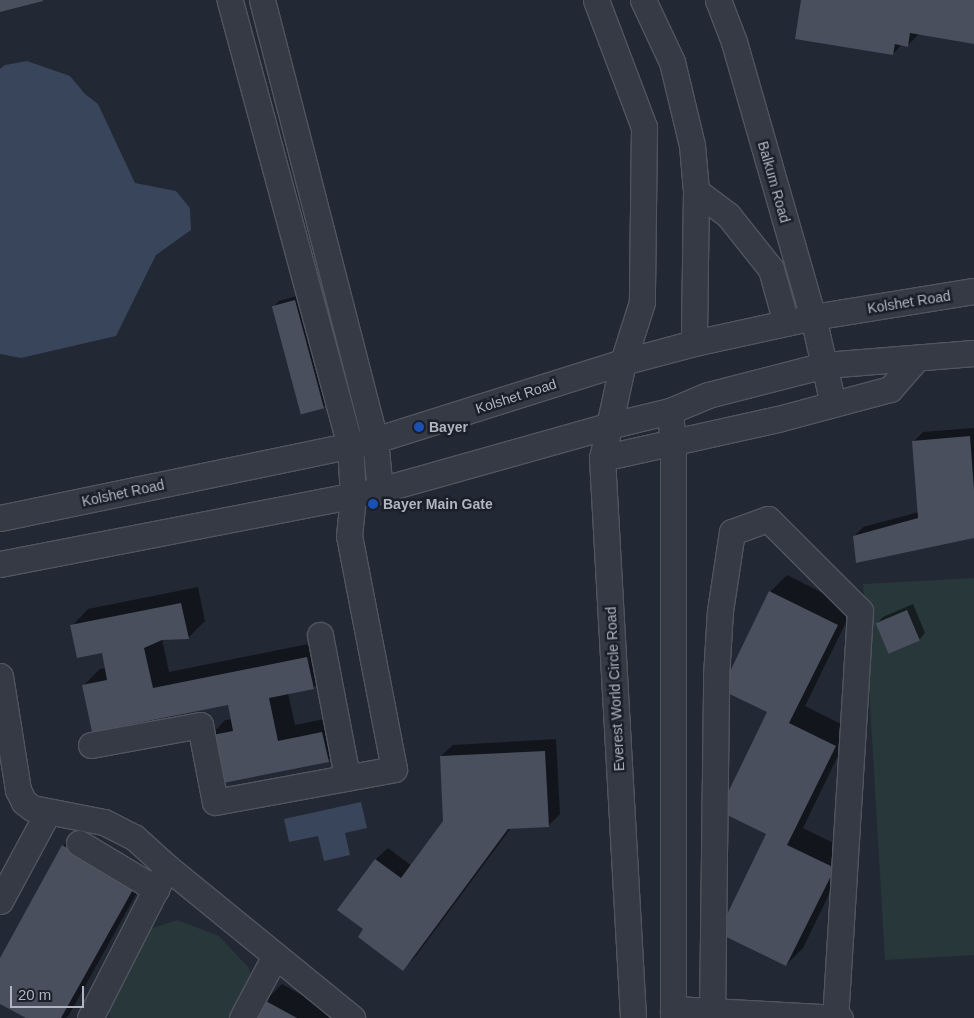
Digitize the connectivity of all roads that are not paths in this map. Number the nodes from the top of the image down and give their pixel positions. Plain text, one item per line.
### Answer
1 (230, 0) edge
2 (262, 0) edge
3 (596, 0) edge
4 (643, 0) edge
5 (718, 0) edge
6 (696, 191) junction
7 (974, 291) edge
8 (813, 318) junction
9 (786, 322) junction
10 (346, 328) junction
11 (320, 333) junction
12 (694, 343) junction
13 (974, 353) edge
14 (917, 358) junction
15 (623, 362) junction
16 (825, 365) junction
17 (834, 404) junction
18 (670, 411) junction
19 (608, 426) junction
20 (375, 440) junction
21 (673, 444) junction
22 (350, 446) junction
23 (602, 458) junction
24 (380, 490) junction
25 (353, 496) junction
26 (0, 518) edge
27 (0, 564) edge
28 (320, 635) dead end
29 (0, 676) edge
30 (91, 745) dead end
31 (347, 777) junction
32 (48, 812) junction
33 (79, 843) dead end
34 (167, 867) junction
35 (156, 889) junction
36 (0, 901) edge
37 (276, 956) junction
38 (673, 1013) edge
39 (712, 1014) edge
40 (90, 1018) edge
41 (242, 1018) edge
42 (352, 1018) edge
43 (633, 1018) edge
44 (835, 1018) edge
45 (840, 1018) edge

1 - 11 street
2 - 10 street
3 - 15 street, Everest World Circle Road
4 - 6 street
5 - 8 street, Balkum Road
6 - 9 street
6 - 12 street
7 - 8 street, Kolshet Road
8 - 9 street, Kolshet Road
8 - 16 street, Balkum Road
9 - 12 street, Kolshet Road
10 - 11 street
10 - 20 street
11 - 22 street
12 - 15 street, Kolshet Road
13 - 14 street
14 - 16 street
14 - 17 street
15 - 19 street, Everest World Circle Road
15 - 20 street, Kolshet Road
16 - 17 street, Balkum Road
16 - 18 street
17 - 21 street
18 - 19 street
18 - 21 street
19 - 23 street, Everest World Circle Road
19 - 24 street
20 - 22 street, Kolshet Road
20 - 24 street
21 - 23 street
21 - 38 street
22 - 25 street
22 - 26 street, Kolshet Road
23 - 43 street, Everest World Circle Road
24 - 25 street
25 - 27 street
25 - 31 street
28 - 31 street
29 - 32 street
30 - 31 street
32 - 34 street
32 - 36 street
33 - 35 street
34 - 35 street
34 - 37 street
35 - 40 street
37 - 41 street
37 - 42 street
38 - 39 street
39 - 44 street
39 - 44 street
44 - 45 street

